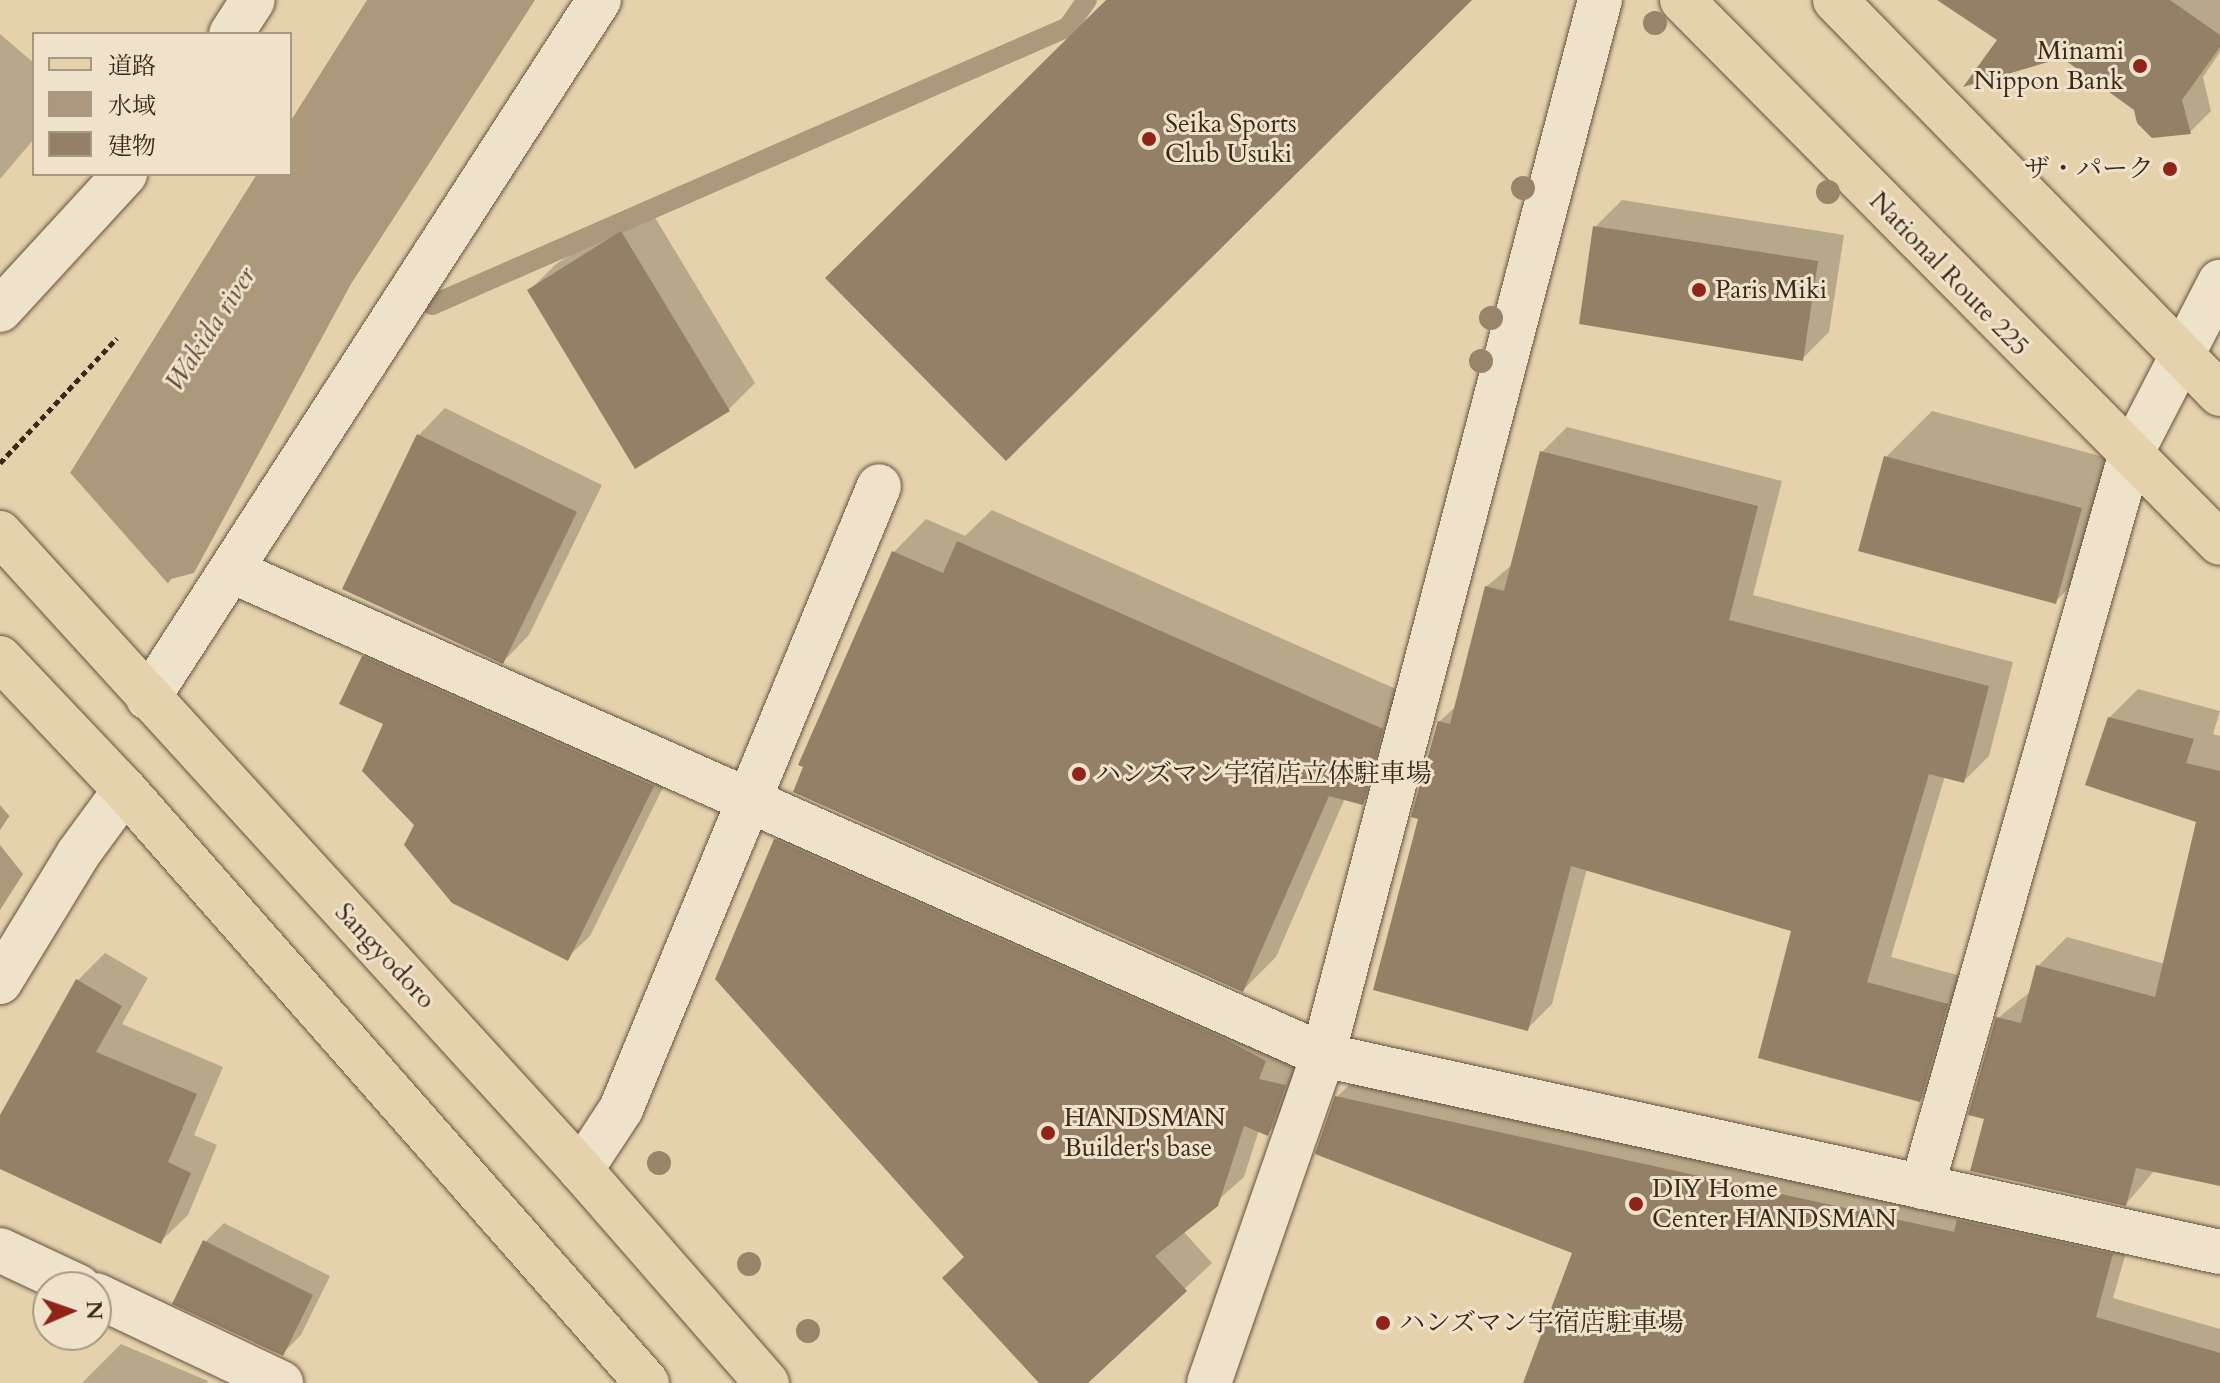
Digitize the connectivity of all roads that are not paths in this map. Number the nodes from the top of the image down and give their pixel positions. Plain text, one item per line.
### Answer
1 (253, 0) edge
2 (599, 0) edge
3 (1600, 0) edge
4 (1682, 0) edge
5 (1835, 0) edge
6 (232, 32) edge
7 (123, 176) edge
8 (2220, 282) edge
9 (0, 310) edge
10 (2183, 356) junction
11 (2220, 394) edge
12 (2130, 456) junction
13 (879, 486) dead end
14 (0, 533) edge
15 (2220, 543) edge
16 (234, 572) junction
17 (0, 658) edge
18 (148, 698) junction
19 (125, 790) junction
20 (747, 803) junction
21 (0, 982) edge
22 (1323, 1055) junction
23 (581, 1170) junction
24 (1922, 1187) junction
25 (0, 1250) edge
26 (2220, 1252) edge
27 (45, 1271) edge
28 (112, 1303) edge
29 (281, 1383) edge
30 (647, 1383) edge
31 (767, 1383) edge
32 (1209, 1383) edge

1 - 6 street
2 - 16 street
3 - 22 street
4 - 12 main road, National Route 225
5 - 10 main road
7 - 9 street
8 - 10 street
10 - 11 main road
10 - 12 street
12 - 15 main road, National Route 225
12 - 24 street
13 - 20 street
14 - 18 main road, Sangyodoro
16 - 18 street
16 - 20 street
17 - 19 main road
18 - 23 main road, Sangyodoro
19 - 21 street
19 - 30 main road
20 - 22 street
20 - 23 street
22 - 24 street
22 - 32 street
23 - 31 main road, Sangyodoro
24 - 26 street
25 - 27 street
28 - 29 street

